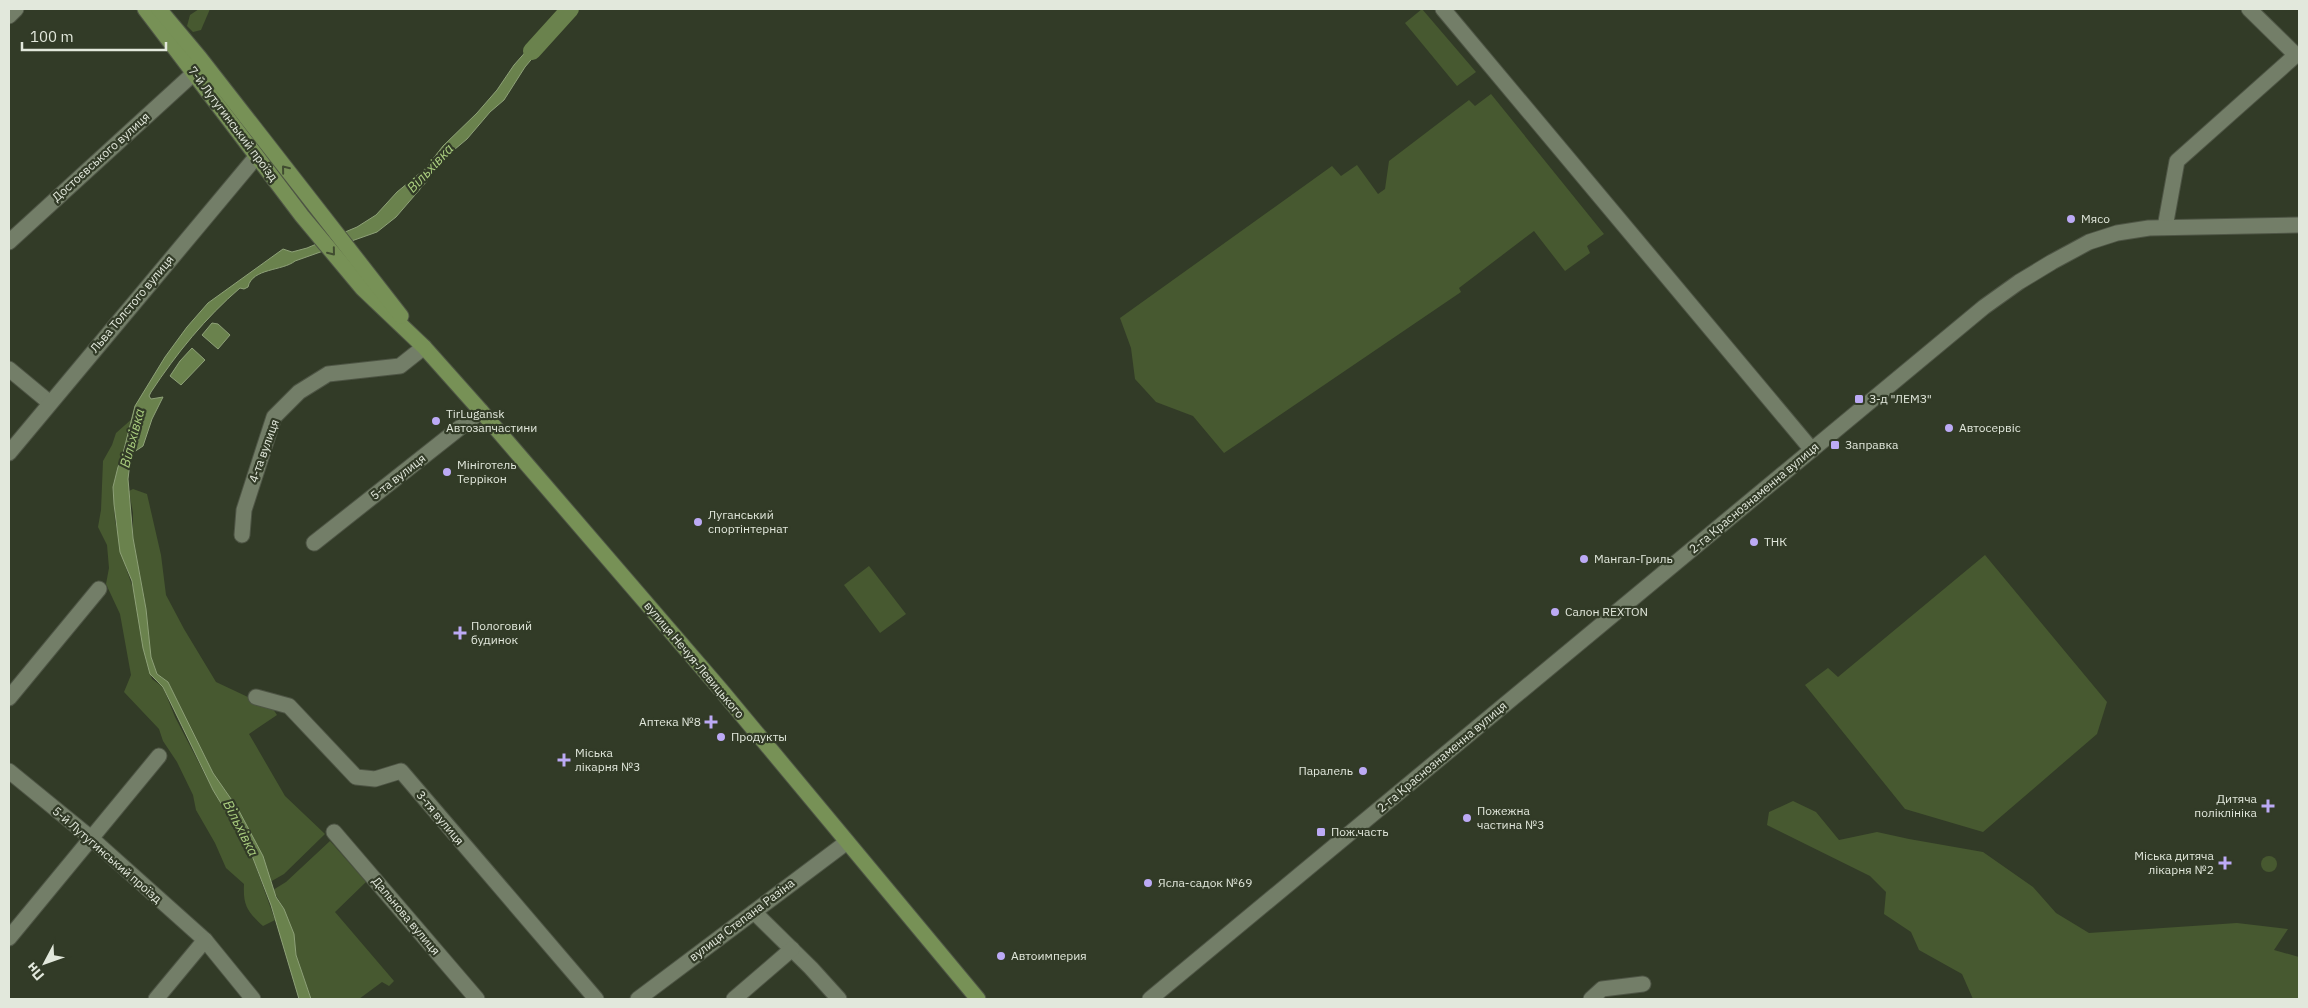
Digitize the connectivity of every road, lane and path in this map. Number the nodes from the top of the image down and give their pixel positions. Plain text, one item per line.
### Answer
1 (16, 9) edge
2 (145, 9) edge
3 (160, 9) edge
4 (1443, 9) edge
5 (2249, 9) edge
6 (9, 16) edge
7 (194, 73) junction
8 (256, 156) junction
9 (2299, 225) edge
10 (2165, 228) junction
11 (9, 242) edge
12 (373, 277) joint
13 (362, 288) joint
14 (424, 347) junction
15 (9, 369) edge
16 (50, 403) junction
17 (481, 411) junction
18 (1812, 450) junction
19 (9, 453) edge
20 (242, 535) dead end
21 (314, 543) dead end
22 (99, 589) dead end
23 (256, 697) dead end
24 (9, 698) edge
25 (159, 756) dead end
26 (9, 771) edge
27 (334, 832) dead end
28 (91, 838) junction
29 (847, 842) junction
30 (754, 912) junction
31 (9, 938) edge
32 (205, 940) junction
33 (792, 949) junction
34 (1643, 984) dead end
35 (156, 999) edge
36 (253, 999) edge
37 (477, 999) edge
38 (596, 999) edge
39 (638, 999) edge
40 (734, 999) edge
41 (839, 999) edge
42 (978, 999) edge
43 (1150, 999) edge
44 (1591, 999) edge

1 - 6 street
2 - 7 main road, 7-й Лутугинський проїзд
12 -> 3 main road, 7-й Лутугинський проїзд
4 - 18 street
5 - 10 street
7 - 8 main road, 7-й Лутугинський проїзд
7 - 11 street, Достоєвського вулиця
8 -> 13 main road, 7-й Лутугинський проїзд
8 - 16 street, Льва Толстого вулиця
9 - 10 street, 2-га Краснознаменна вулиця
10 - 18 street, 2-га Краснознаменна вулиця
12 - 14 main road, вулиця Нечуя-Левицького
13 - 14 main road, вулиця Нечуя-Левицького
14 - 17 main road, вулиця Нечуя-Левицького
14 - 20 street, 4-та вулиця
15 - 16 street
16 - 19 street, Льва Толстого вулиця
17 - 21 street, 5-та вулиця
17 - 29 main road, вулиця Нечуя-Левицького
18 - 43 street, 2-га Краснознаменна вулиця
22 - 24 street
23 - 38 street, 3-тя вулиця
25 - 28 street
26 - 28 street, 5-й Лутугинський проїзд
27 - 37 street, Дальнова вулиця
28 - 31 street
28 - 32 street, 5-й Лутугинський проїзд
29 - 30 street, вулиця Степана Разіна
29 - 42 main road, вулиця Нечуя-Левицького
30 - 33 street
30 - 39 street, вулиця Степана Разіна
32 - 35 street
32 - 36 street, 5-й Лутугинський проїзд
33 - 40 street
33 - 41 street
34 - 44 street

